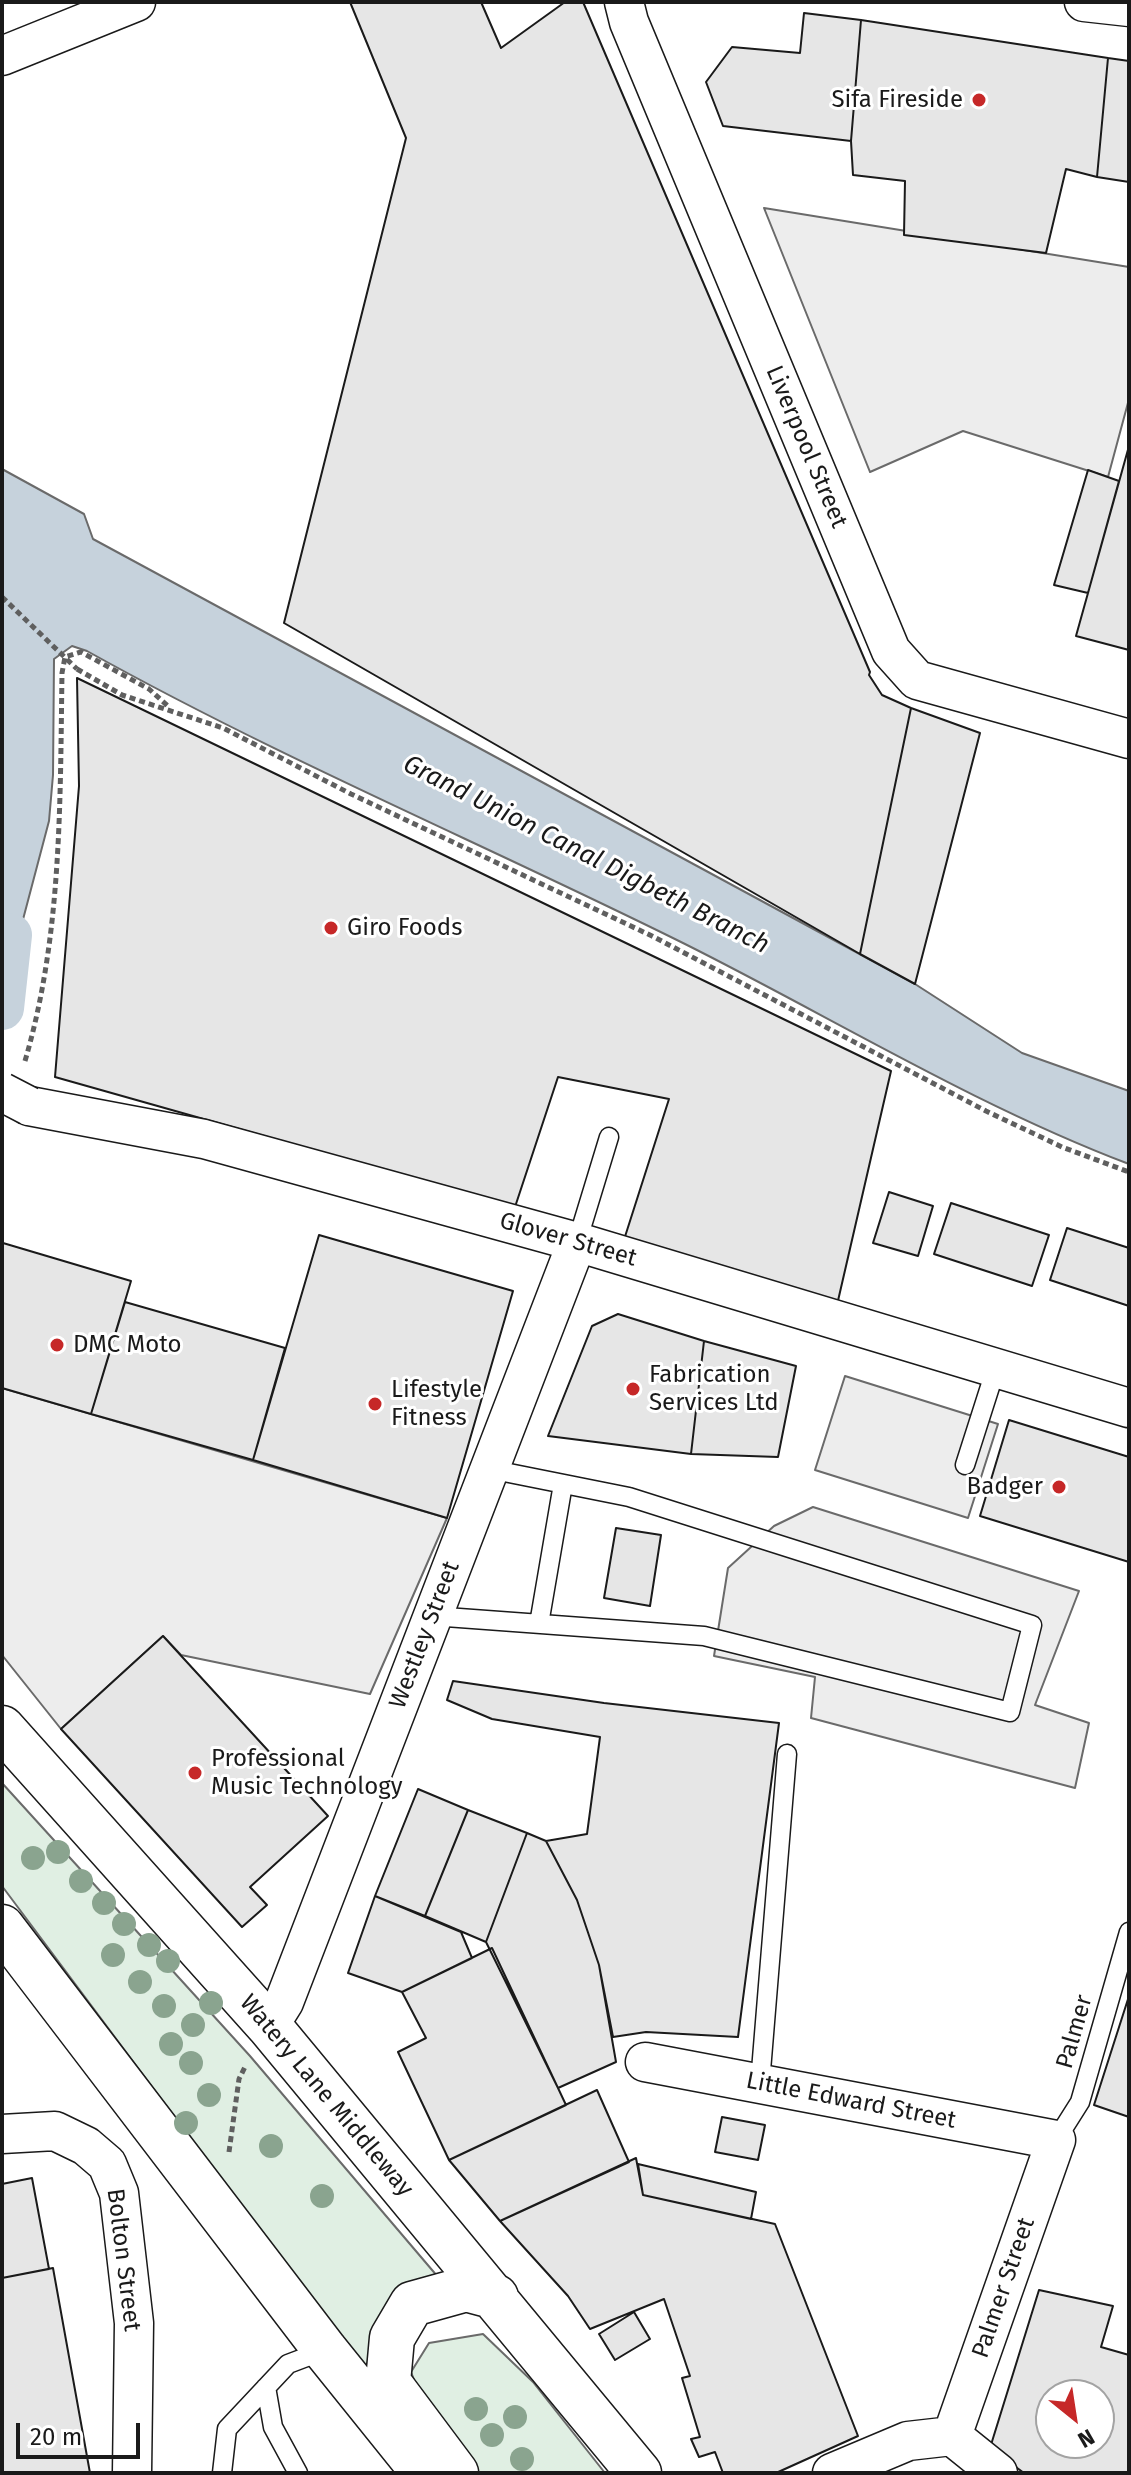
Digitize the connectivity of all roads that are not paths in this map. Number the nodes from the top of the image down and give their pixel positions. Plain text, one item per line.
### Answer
1 (136, 2) edge
2 (624, 2) edge
3 (1084, 2) edge
4 (1129, 7) edge
5 (2, 56) edge
6 (1129, 739) edge
7 (18, 1089) edge
8 (609, 1137) dead end
9 (577, 1242) junction
10 (996, 1368) junction
11 (1129, 1408) edge
12 (965, 1465) dead end
13 (489, 1469) junction
14 (563, 1484) junction
15 (432, 1616) junction
16 (539, 1624) junction
17 (2, 1728) edge
18 (787, 1754) dead end
19 (2, 1927) edge
20 (1129, 1932) edge
21 (269, 2026) junction
22 (645, 2062) dead end
23 (760, 2083) junction
24 (2, 2134) edge
25 (1056, 2140) junction
26 (496, 2297) junction
27 (325, 2350) junction
28 (266, 2387) junction
29 (952, 2436) junction
30 (132, 2473) edge
31 (222, 2473) edge
32 (298, 2473) edge
33 (424, 2473) edge
34 (456, 2473) edge
35 (639, 2473) edge
36 (832, 2473) edge
37 (998, 2473) edge

1 - 5 street
2 - 6 street, Liverpool Street
3 - 4 street
7 - 9 street, Glover Street
8 - 9 lane
9 - 10 street, Glover Street
9 - 13 street, Westley Street
10 - 11 street, Glover Street
10 - 12 lane
13 - 14 lane
13 - 15 street, Westley Street
14 - 16 lane
14 - 16 lane
15 - 16 lane
15 - 21 street, Westley Street
17 - 21 highway, Watery Lane Middleway
18 - 23 lane
19 - 27 highway
20 - 25 lane, Palmer
21 - 26 highway, Watery Lane Middleway
22 - 23 street, Little Edward Street
23 - 25 street, Little Edward Street
24 - 30 street, Bolton Street
25 - 29 street, Palmer Street
26 - 34 highway
26 - 35 highway, Watery Lane Middleway
27 - 28 lane
27 - 33 highway
28 - 31 lane
28 - 32 lane
29 - 36 street
29 - 37 street

